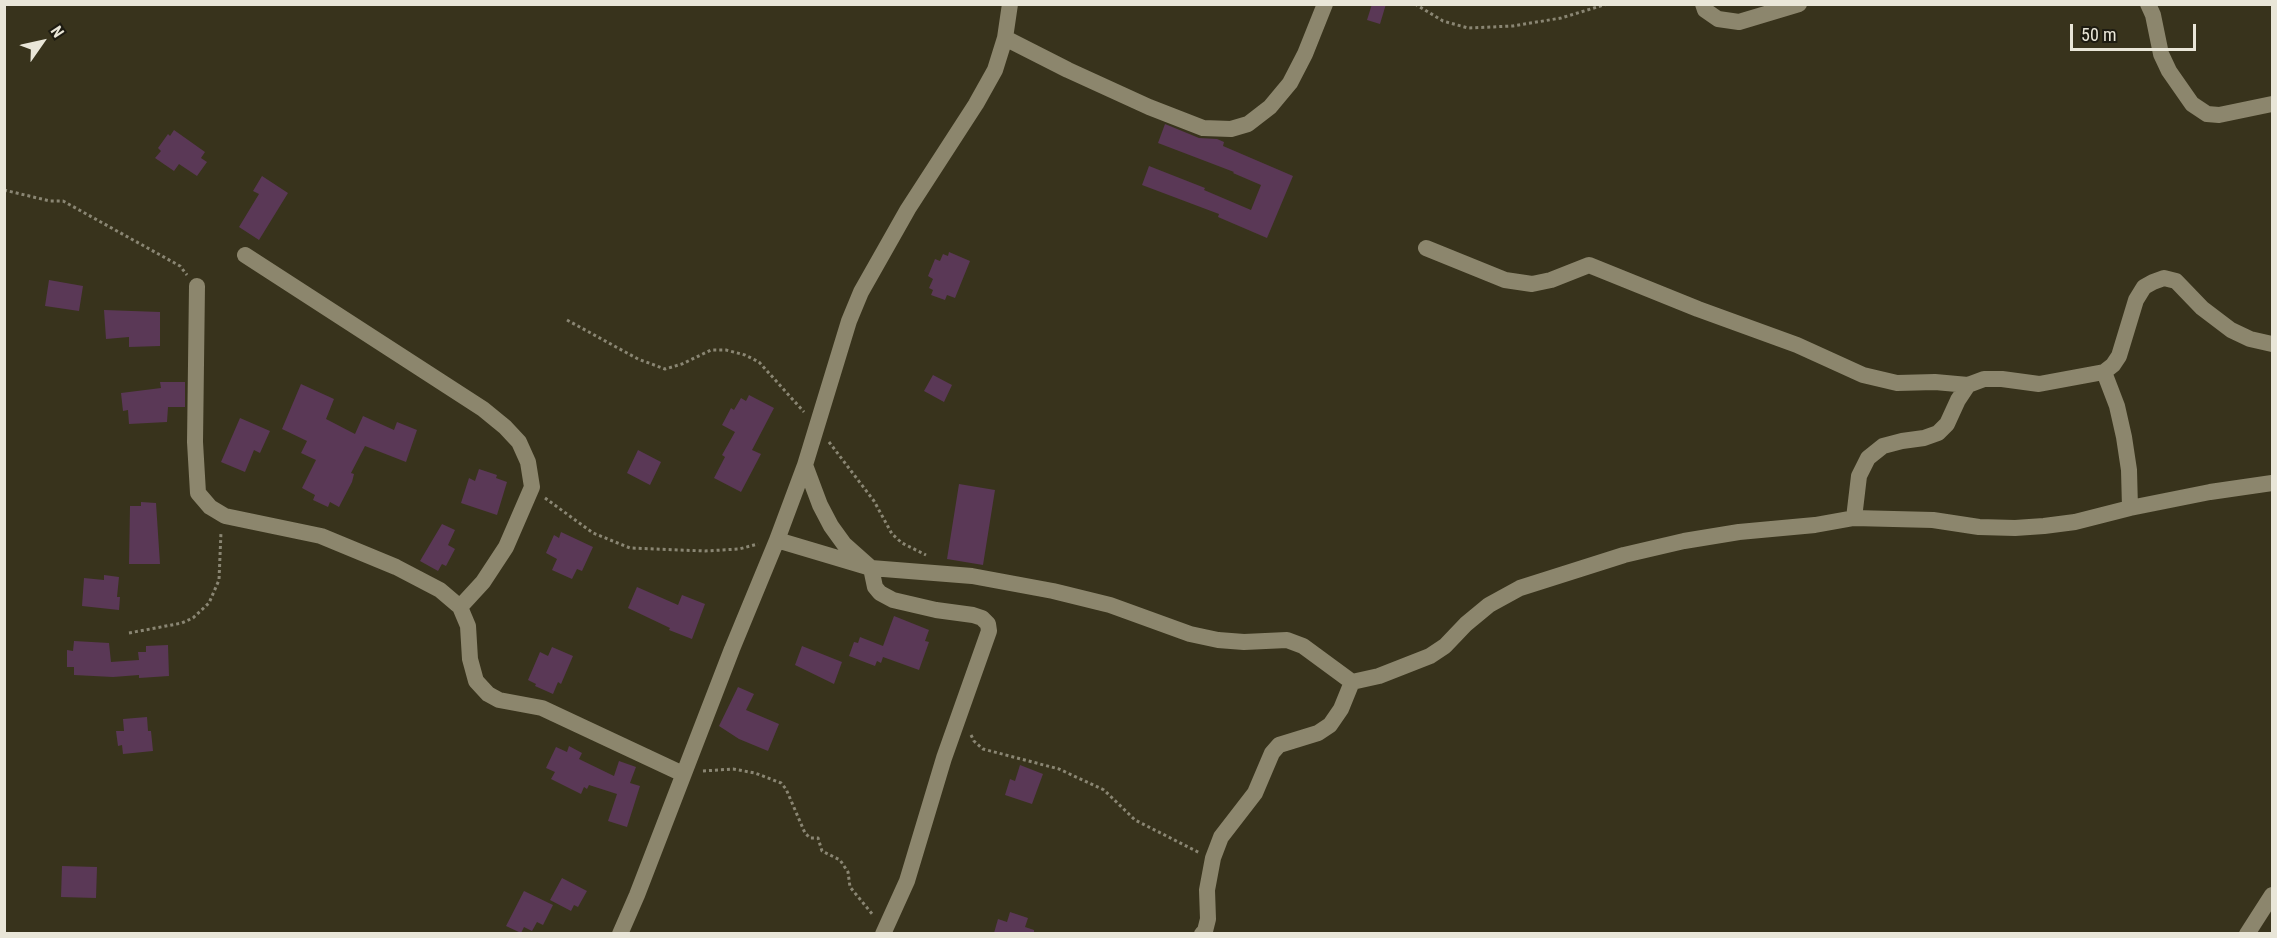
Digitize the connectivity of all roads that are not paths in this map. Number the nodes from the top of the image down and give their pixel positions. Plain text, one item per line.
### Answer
1 (1010, 4) edge
2 (1325, 4) edge
3 (1703, 4) edge
4 (1799, 4) edge
5 (2148, 4) edge
6 (1005, 38) junction
7 (2272, 104) edge
8 (1426, 248) dead end
9 (245, 255) dead end
10 (197, 286) road end
11 (2272, 344) edge
12 (2104, 372) junction
13 (1968, 385) junction
14 (805, 465) junction
15 (2272, 483) edge
16 (2130, 508) junction
17 (1854, 518) junction
18 (777, 540) junction
19 (871, 568) junction
20 (460, 607) junction
21 (1352, 681) junction
22 (683, 774) junction
23 (2272, 895) edge
24 (884, 931) edge
25 (620, 933) edge
26 (1202, 933) edge
27 (2247, 933) edge

1 - 6 street
2 - 6 street
3 - 4 street
5 - 7 street
6 - 14 street
8 - 13 street
9 - 20 street
10 - 20 street
11 - 12 street
12 - 13 street
12 - 16 street
13 - 17 street
14 - 18 street
14 - 19 street
15 - 16 street
16 - 17 street
17 - 21 street
18 - 19 street
18 - 22 street
19 - 21 street
19 - 24 street
20 - 22 street
21 - 26 street
22 - 25 street
23 - 27 street

